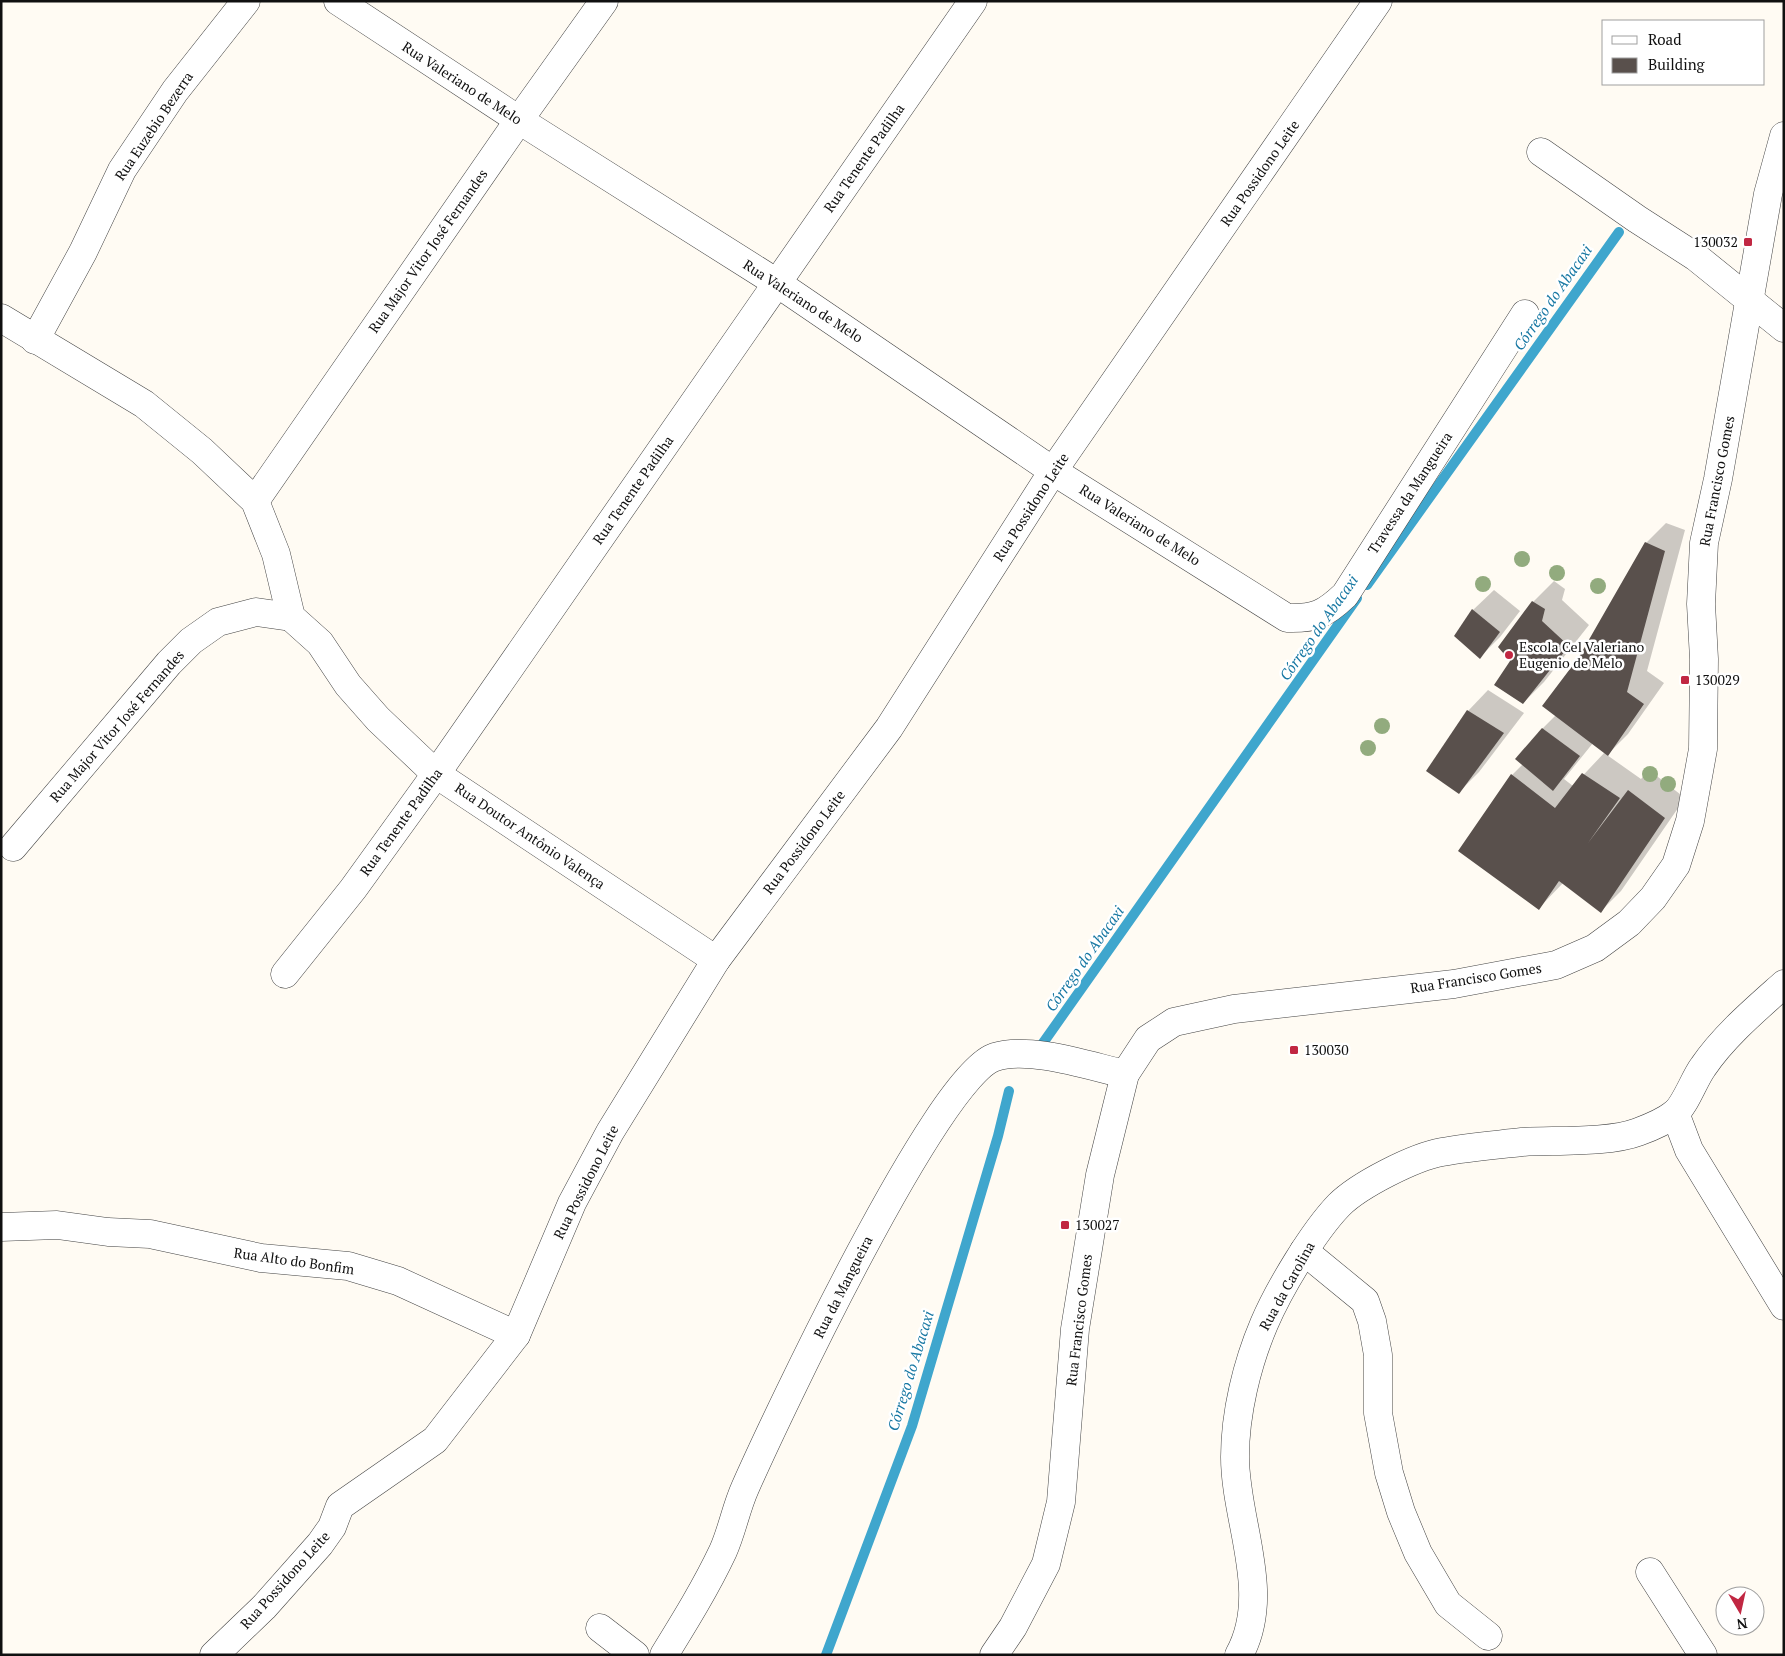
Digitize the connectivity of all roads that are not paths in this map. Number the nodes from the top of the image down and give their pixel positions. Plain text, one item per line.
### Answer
1 (246, 1) edge
2 (338, 1) edge
3 (604, 1) edge
4 (974, 1) edge
5 (1378, 1) edge
6 (519, 120) junction
7 (1784, 136) edge
8 (1540, 152) dead end
9 (777, 283) junction
10 (1750, 301) junction
11 (1525, 314) dead end
12 (1, 318) edge
13 (1784, 328) edge
14 (35, 340) junction
15 (1054, 470) junction
16 (255, 501) junction
17 (1265, 605) joint
18 (291, 617) junction
19 (436, 774) junction
20 (13, 847) dead end
21 (716, 960) junction
22 (285, 974) dead end
23 (1784, 984) edge
24 (1125, 1074) junction
25 (1675, 1113) junction
26 (1, 1227) edge
27 (1304, 1251) junction
28 (1784, 1306) edge
29 (516, 1335) junction
30 (1650, 1572) dead end
31 (600, 1628) dead end
32 (1488, 1636) dead end
33 (214, 1655) edge
34 (635, 1655) edge
35 (664, 1655) edge
36 (994, 1655) edge
37 (1239, 1655) edge
38 (1703, 1655) edge

1 - 14 street, Rua Euzebio Bezerra
2 - 6 street, Rua Valeriano de Melo
3 - 6 street, Rua Major Vitor José Fernandes
4 - 9 street, Rua Tenente Padilha
5 - 15 street, Rua Possidono Leite
6 - 9 street, Rua Valeriano de Melo
6 - 16 street, Rua Major Vitor José Fernandes
7 - 10 street, Rua Francisco Gomes
8 - 10 street
9 - 15 street, Rua Valeriano de Melo
9 - 19 street, Rua Tenente Padilha
10 - 13 street
10 - 24 street, Rua Francisco Gomes
11 - 17 street, Travessa da Mangueira
12 - 14 street
14 - 16 street
15 - 17 street, Rua Valeriano de Melo
15 - 21 street, Rua Possidono Leite
16 - 18 street
18 - 19 street, Rua Doutor Antônio Valença
18 - 20 street, Rua Major Vitor José Fernandes
19 - 21 street, Rua Doutor Antônio Valença
19 - 22 street, Rua Tenente Padilha
21 - 29 street, Rua Possidono Leite
23 - 25 street
24 - 35 street, Rua da Mangueira
24 - 36 street, Rua Francisco Gomes
25 - 27 street, Rua da Carolina
25 - 28 street
26 - 29 street, Rua Alto do Bonfim
27 - 32 street
27 - 37 street, Rua da Carolina
29 - 33 street, Rua Possidono Leite
30 - 38 street
31 - 34 street

